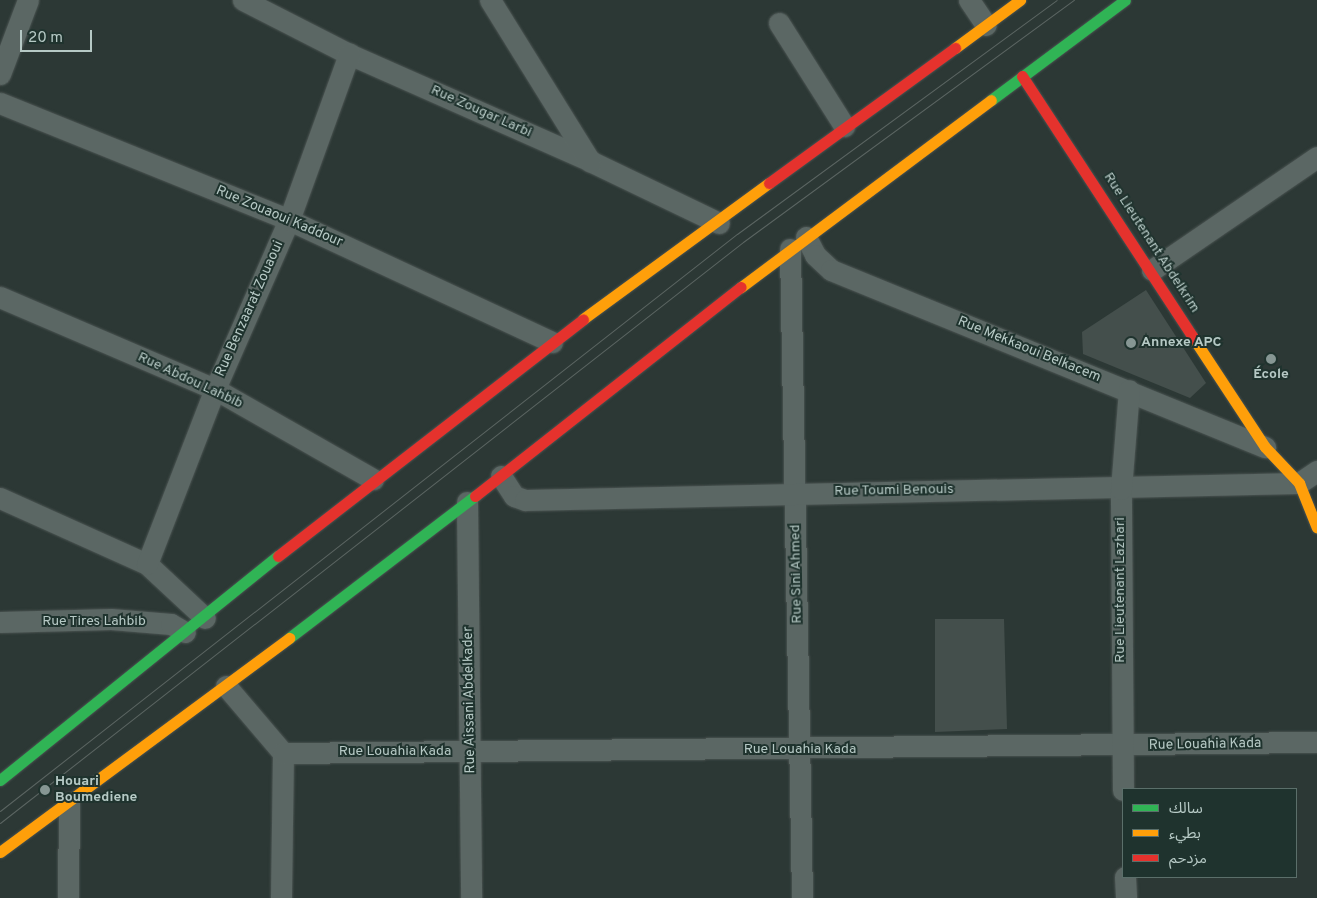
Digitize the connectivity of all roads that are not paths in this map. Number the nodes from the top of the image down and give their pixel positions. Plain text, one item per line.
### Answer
1 (28, 0) edge
2 (243, 0) edge
3 (490, 0) edge
4 (969, 0) edge
5 (1020, 0) edge
6 (1125, 0) edge
7 (779, 23) dead end
8 (986, 25) junction
9 (349, 54) junction
10 (0, 74) edge
11 (1022, 76) junction
12 (0, 103) edge
13 (844, 126) junction
14 (1317, 157) edge
15 (590, 161) junction
16 (289, 220) junction
17 (719, 223) junction
18 (798, 243) junction
19 (1152, 270) junction
20 (0, 297) edge
21 (552, 342) junction
22 (215, 389) junction
23 (1128, 390) junction
24 (1265, 447) junction
25 (1317, 470) edge
26 (500, 476) junction
27 (373, 480) junction
28 (1298, 483) junction
29 (1121, 489) junction
30 (795, 493) junction
31 (0, 498) edge
32 (467, 502) junction
33 (1317, 528) edge
34 (147, 564) junction
35 (205, 618) junction
36 (0, 622) edge
37 (185, 632) junction
38 (226, 686) junction
39 (1317, 742) edge
40 (1122, 747) junction
41 (800, 750) junction
42 (472, 752) junction
43 (283, 753) junction
44 (0, 780) edge
45 (1123, 788) edge
46 (69, 803) junction
47 (0, 852) edge
48 (1125, 878) edge
49 (68, 898) edge
50 (280, 898) edge
51 (471, 898) edge
52 (802, 898) edge
53 (1126, 898) edge

1 - 10 street
2 - 9 street, Rue Zougar Larbi
3 - 15 street
4 - 8 street
5 - 8 street
6 - 11 street
7 - 13 street
8 - 13 street
9 - 15 street, Rue Zougar Larbi
9 - 16 street, Rue Benzaarat Zouaoui
11 - 18 street
11 - 19 street, Rue Lieutenant Abdelkrim
12 - 16 street, Rue Zouaoui Kaddour
13 - 17 street
14 - 19 street
15 - 17 street, Rue Zougar Larbi
16 - 21 street, Rue Zouaoui Kaddour
16 - 22 street, Rue Benzaarat Zouaoui
17 - 21 street
18 - 23 street, Rue Mekkaoui Belkacem
18 - 26 street
18 - 30 street, Rue Sini Ahmed
19 - 24 street, Rue Lieutenant Abdelkrim
20 - 22 street, Rue Abdou Lahbib
21 - 27 street
22 - 27 street, Rue Abdou Lahbib
22 - 34 street, Rue Benzaarat Zouaoui
23 - 24 street, Rue Mekkaoui Belkacem
23 - 29 street, Rue Lieutenant Lazhari
24 - 28 street, Rue Lieutenant Abdelkrim
25 - 28 street
26 - 30 street, Rue Toumi Benouis
26 - 32 street
27 - 35 street
28 - 29 street, Rue Toumi Benouis
28 - 33 street, Rue Lieutenant Abdelkrim
29 - 30 street, Rue Toumi Benouis
29 - 40 street, Rue Lieutenant Lazhari
30 - 41 street, Rue Sini Ahmed
31 - 34 street
32 - 38 street
32 - 42 street, Rue Aissani Abdelkader
34 - 35 street
35 - 37 street
36 - 37 street, Rue Tires Lahbib
37 - 44 street
38 - 43 street
38 - 46 street
39 - 40 street, Rue Louahia Kada
40 - 41 street, Rue Louahia Kada
40 - 45 street, Rue Lieutenant Lazhari
41 - 42 street, Rue Louahia Kada
41 - 52 street, Rue Sini Ahmed
42 - 43 street, Rue Louahia Kada
42 - 51 street, Rue Aissani Abdelkader
43 - 50 street
46 - 47 street
46 - 49 street
48 - 53 street

